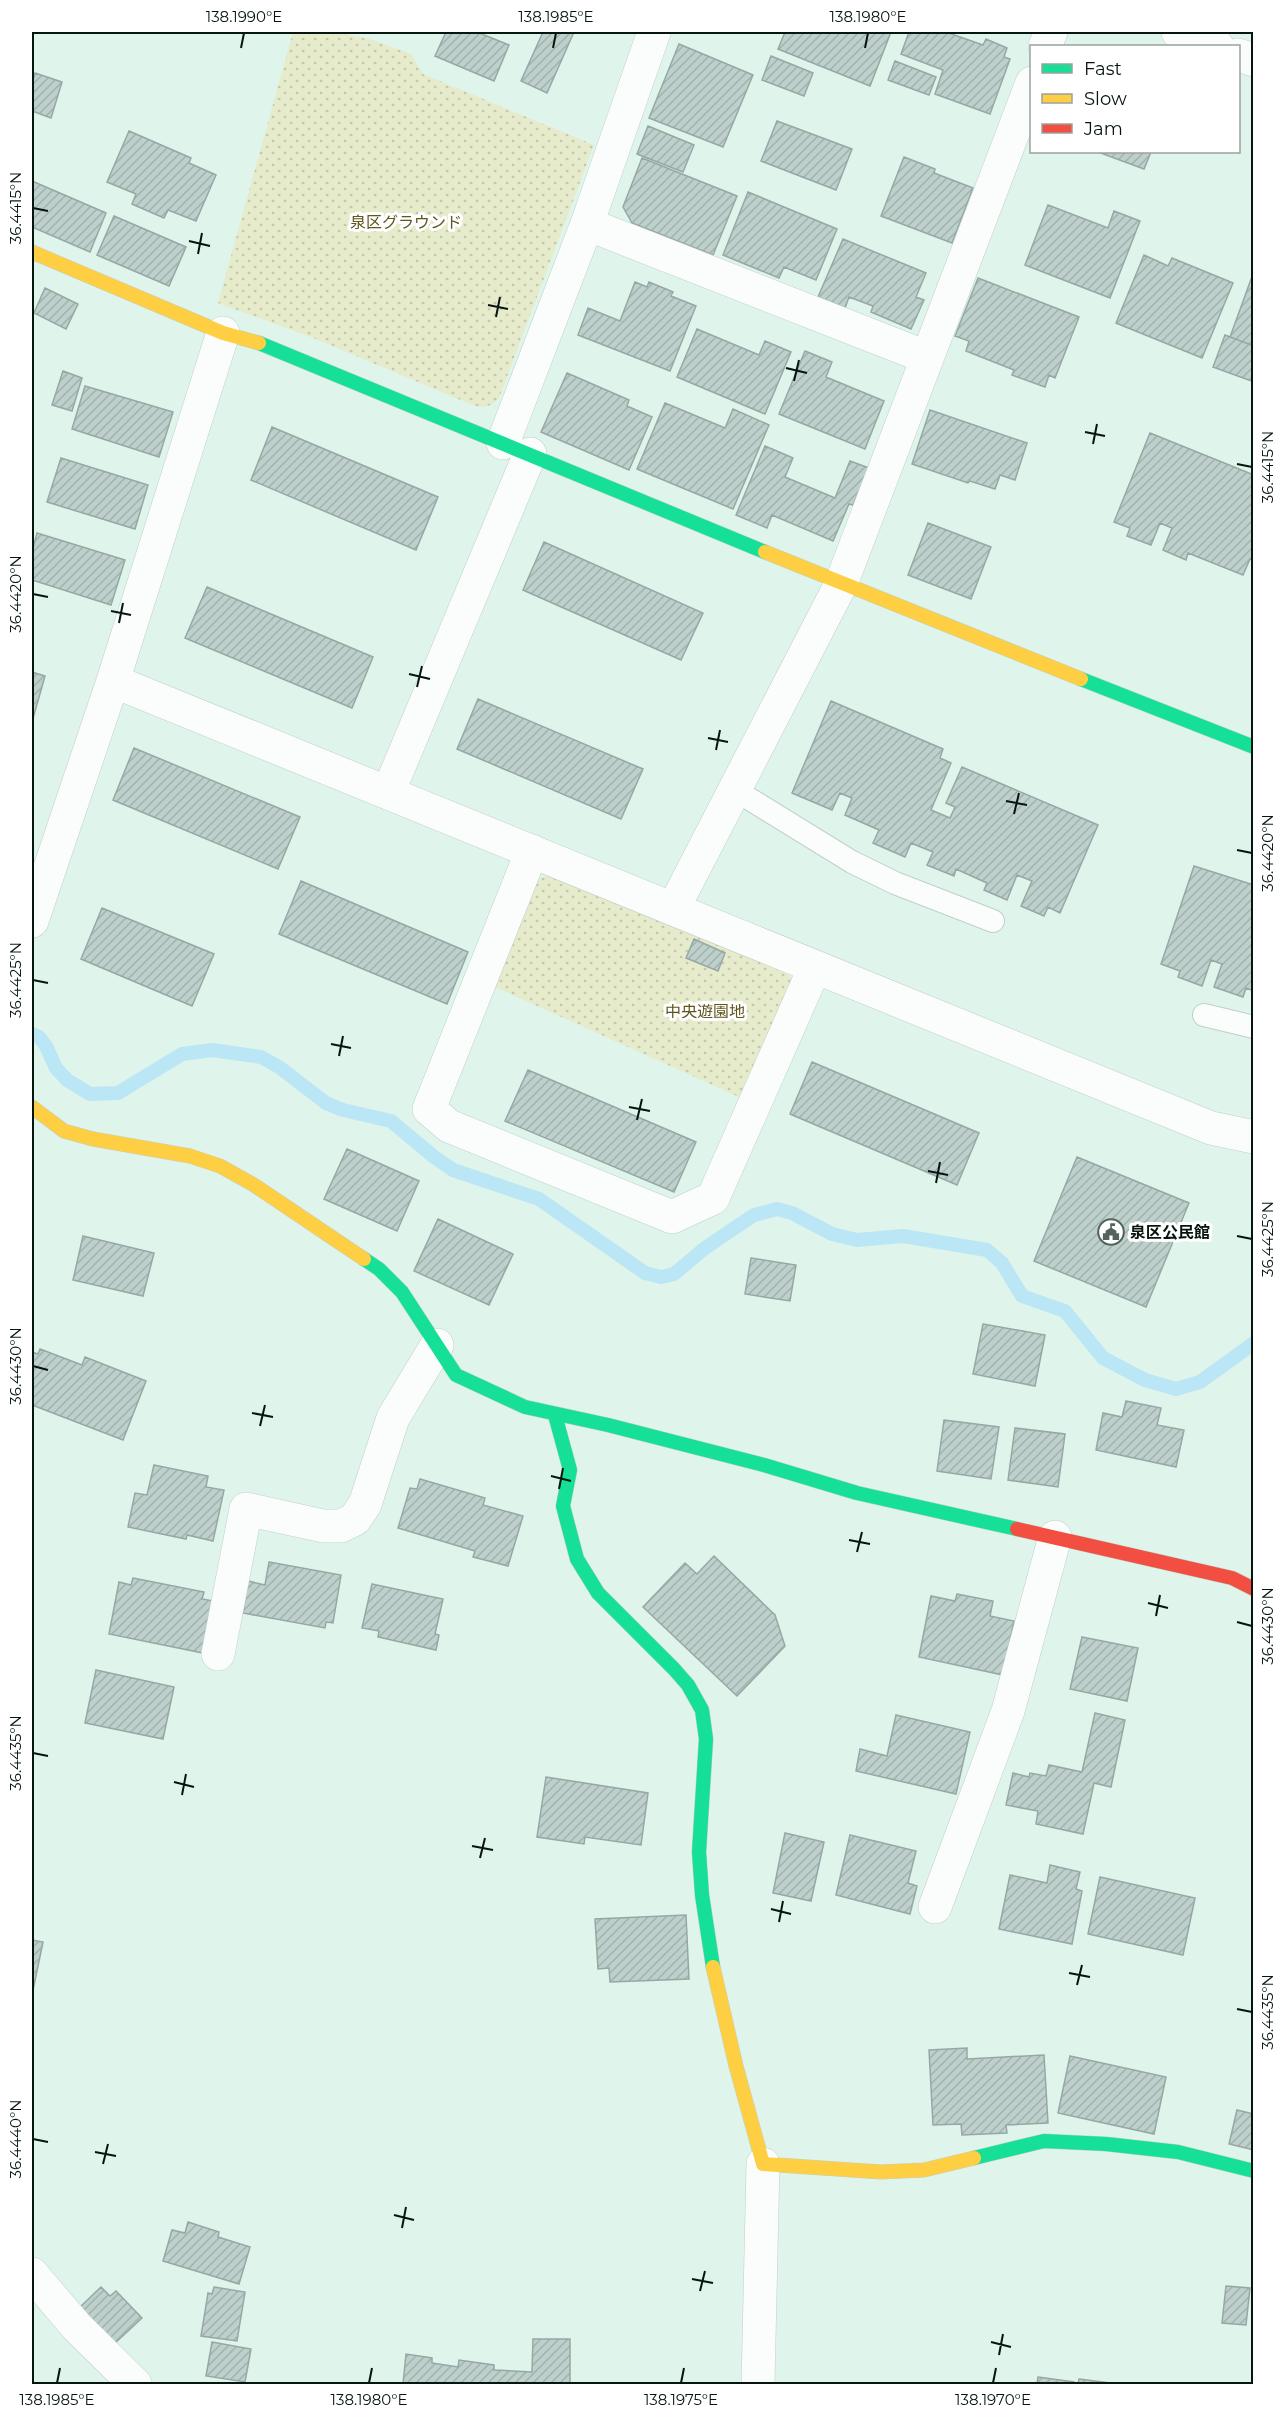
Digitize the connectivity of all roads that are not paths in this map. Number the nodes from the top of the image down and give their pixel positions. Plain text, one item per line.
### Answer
1 (654, 32) edge
2 (1178, 32) edge
3 (1214, 45) edge
4 (1030, 87) edge
5 (587, 224) junction
6 (32, 252) edge
7 (223, 333) junction
8 (926, 357) junction
9 (517, 449) junction
10 (841, 584) junction
11 (113, 681) junction
12 (1254, 747) edge
13 (735, 790) junction
14 (388, 792) junction
15 (532, 851) junction
16 (674, 909) junction
17 (32, 921) edge
18 (993, 921) dead end
19 (815, 967) junction
20 (1204, 1015) dead end
21 (1254, 1027) edge
22 (32, 1107) edge
23 (1254, 1137) edge
24 (437, 1345) junction
25 (555, 1415) junction
26 (1055, 1536) junction
27 (1254, 1589) edge
28 (218, 1654) dead end
29 (935, 1907) dead end
30 (764, 2164) junction
31 (1254, 2171) edge
32 (32, 2274) edge
33 (135, 2385) edge
34 (758, 2385) edge

1 - 5 street
2 - 3 street
4 - 8 street
5 - 8 street
5 - 9 street
6 - 7 street
7 - 9 street
7 - 11 street
8 - 10 street
9 - 10 street
9 - 14 street
10 - 12 street
10 - 13 street
11 - 14 street
11 - 17 street
13 - 16 street
13 - 18 lane
14 - 15 street
15 - 16 street
15 - 19 street
16 - 19 street
19 - 23 street
20 - 21 lane
22 - 24 street
24 - 25 street
24 - 28 street
25 - 26 street
25 - 30 street
26 - 27 street
26 - 29 street
30 - 31 street
30 - 34 street
32 - 33 street

